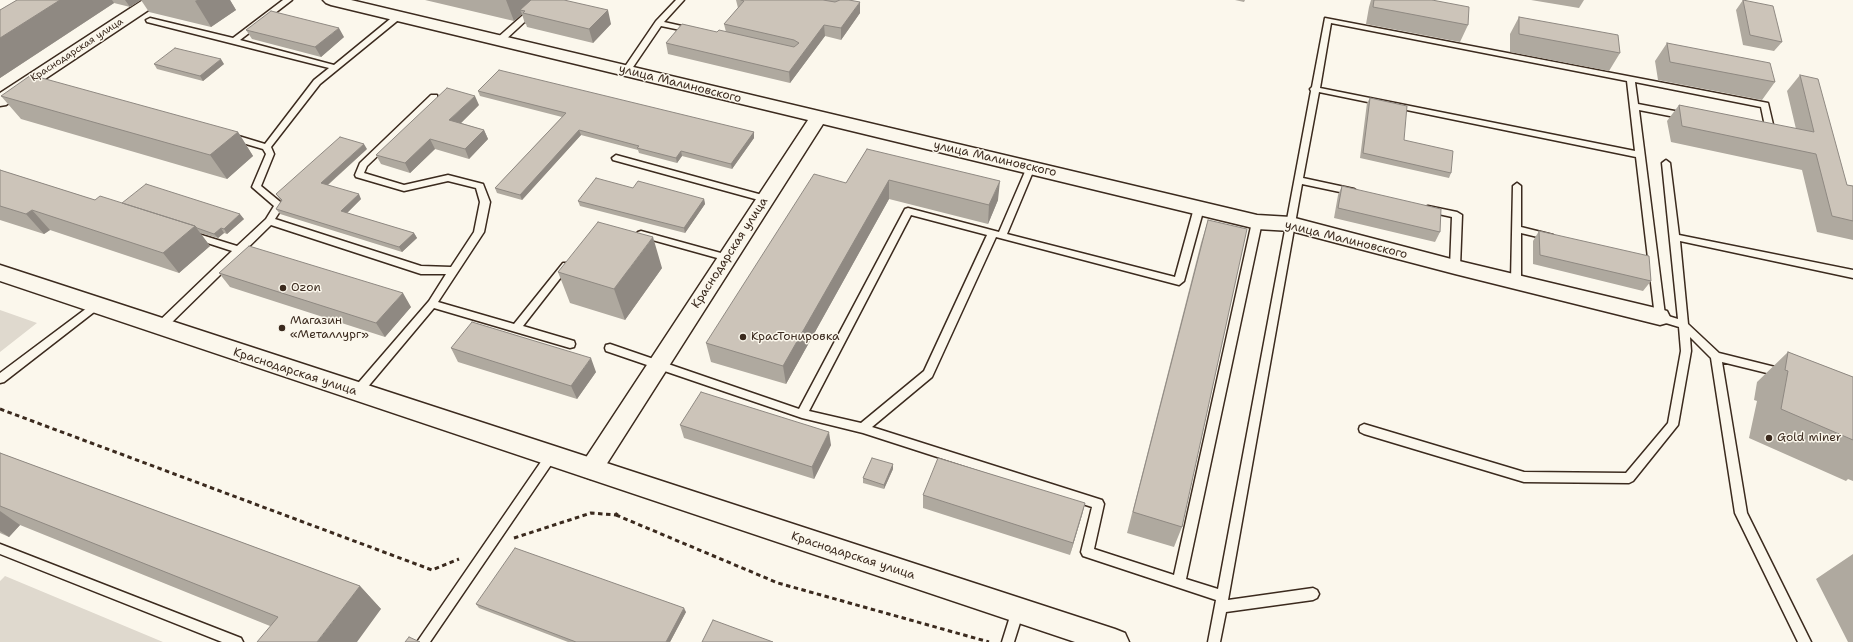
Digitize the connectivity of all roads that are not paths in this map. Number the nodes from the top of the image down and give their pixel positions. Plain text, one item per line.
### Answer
1 (154, 0) edge
2 (288, 0) edge
3 (331, 0) edge
4 (544, 0) edge
5 (680, 0) edge
6 (398, 17) junction
7 (150, 20) dead end
8 (659, 23) junction
9 (704, 34) edge
10 (234, 41) junction
11 (499, 41) junction
12 (334, 67) junction
13 (626, 71) junction
14 (1631, 80) junction
15 (1314, 88) junction
16 (434, 97) dead end
17 (0, 100) edge
18 (1634, 106) junction
19 (818, 118) junction
20 (1695, 118) edge
21 (1763, 132) edge
22 (221, 134) edge
23 (267, 147) junction
24 (1641, 155) junction
25 (616, 158) dead end
26 (1666, 163) dead end
27 (1032, 167) junction
28 (1299, 180) junction
29 (1517, 186) dead end
30 (1367, 195) edge
31 (766, 199) junction
32 (1420, 207) edge
33 (1199, 208) junction
34 (269, 222) junction
35 (1257, 222) junction
36 (1291, 224) junction
37 (1517, 229) junction
38 (180, 231) edge
39 (632, 232) edge
40 (997, 234) junction
41 (1675, 237) junction
42 (1562, 240) edge
43 (239, 250) junction
44 (574, 254) edge
45 (728, 258) junction
46 (1455, 267) junction
47 (453, 271) junction
48 (0, 274) edge
49 (1853, 274) edge
50 (1516, 281) junction
51 (432, 304) junction
52 (95, 306) junction
53 (1660, 316) junction
54 (1682, 324) junction
55 (160, 327) junction
56 (516, 328) junction
57 (570, 344) dead end
58 (610, 348) dead end
59 (1716, 356) junction
60 (659, 364) junction
61 (1792, 375) edge
62 (0, 378) edge
63 (357, 392) junction
64 (802, 414) junction
65 (863, 428) junction
66 (1364, 429) dead end
67 (551, 456) junction
68 (591, 469) junction
69 (2, 552) edge
70 (1179, 582) junction
71 (1313, 594) dead end
72 (1222, 602) junction
73 (1018, 610) junction
74 (425, 641) edge
75 (237, 642) edge
76 (1008, 642) edge
77 (1115, 642) edge
78 (1214, 642) edge
79 (1805, 642) edge

1 - 17 street, Краснодарская улица
2 - 10 lane
3 - 6 street, улица Малиновского
4 - 11 lane
5 - 8 lane
6 - 11 street, улица Малиновского
6 - 12 lane
7 - 10 lane
8 - 9 lane
8 - 13 lane
10 - 12 lane
11 - 13 street, улица Малиновского
12 - 23 lane
13 - 19 street, улица Малиновского
14 - 15 lane
14 - 18 lane
14 - 21 lane
15 - 24 lane
15 - 28 lane
16 - 47 lane
18 - 20 lane
18 - 24 lane
19 - 27 street, улица Малиновского
19 - 31 street, Краснодарская улица
22 - 23 lane
23 - 34 lane
24 - 53 lane
25 - 31 lane
26 - 41 lane
27 - 33 street, улица Малиновского
27 - 40 lane
28 - 30 lane
28 - 36 lane
29 - 37 lane
31 - 45 street, Краснодарская улица
32 - 46 lane
33 - 35 street, улица Малиновского
33 - 40 lane
34 - 43 lane
34 - 47 lane
35 - 36 street, улица Малиновского
35 - 70 lane
36 - 46 street, улица Малиновского
36 - 72 lane
37 - 42 lane
37 - 50 lane
38 - 43 lane
39 - 45 lane
40 - 64 lane
40 - 65 lane
41 - 49 lane
41 - 54 lane
43 - 55 lane
44 - 56 lane
45 - 60 street, Краснодарская улица
46 - 50 street, улица Малиновского
47 - 51 lane
48 - 52 main road, Краснодарская улица
50 - 53 street, улица Малиновского
51 - 56 lane
51 - 63 lane
52 - 55 main road, Краснодарская улица
52 - 62 lane
53 - 54 lane
54 - 59 lane
54 - 66 lane
55 - 63 main road, Краснодарская улица
56 - 57 lane
58 - 60 lane
59 - 61 lane
59 - 79 lane
60 - 64 lane
60 - 68 street, Краснодарская улица
63 - 67 main road, Краснодарская улица
64 - 65 lane
65 - 70 lane
67 - 68 main road, Краснодарская улица
67 - 74 lane
68 - 73 main road, Краснодарская улица
69 - 75 lane
70 - 72 lane
71 - 72 lane
72 - 78 lane
73 - 76 lane
73 - 77 main road, Краснодарская улица

